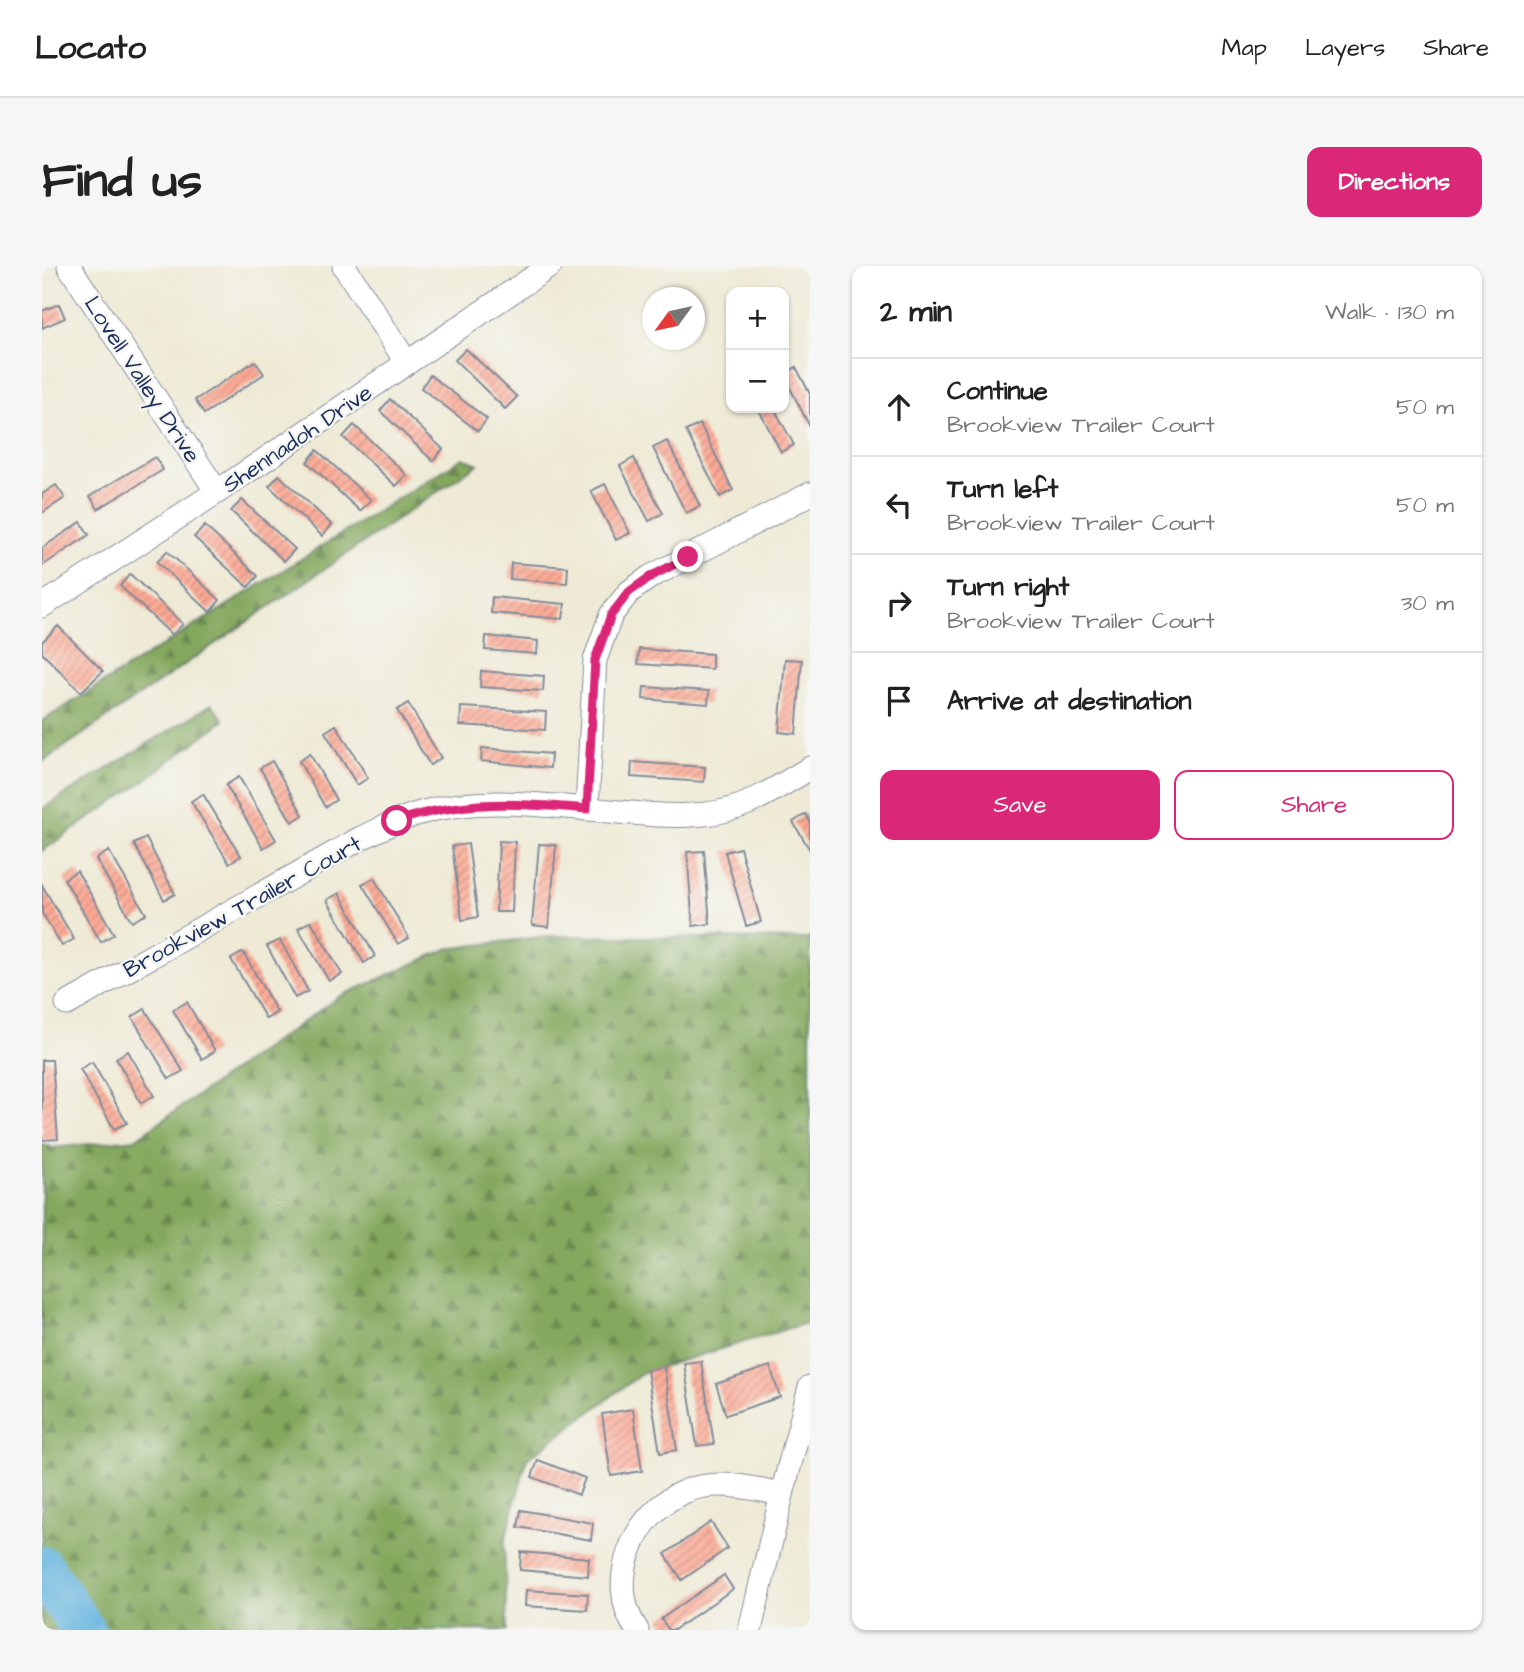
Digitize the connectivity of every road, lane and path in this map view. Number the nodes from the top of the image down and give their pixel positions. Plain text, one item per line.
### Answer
1 (69, 266) edge
2 (344, 266) edge
3 (550, 266) edge
4 (407, 363) junction
5 (217, 492) junction
6 (810, 494) edge
7 (42, 607) edge
8 (810, 768) edge
9 (587, 809) junction
10 (67, 1004) dead end
11 (810, 1387) edge
12 (782, 1494) junction
13 (637, 1630) edge
14 (750, 1630) edge

1 - 5 street, Lovell Valley Drive
2 - 4 street
3 - 4 street, Shennadoh Drive
4 - 5 street, Shennadoh Drive
5 - 7 street, Shennadoh Drive
6 - 9 street
8 - 9 street, Brookview Trailer Court
9 - 10 street, Brookview Trailer Court
11 - 12 street
12 - 13 street
12 - 14 street

